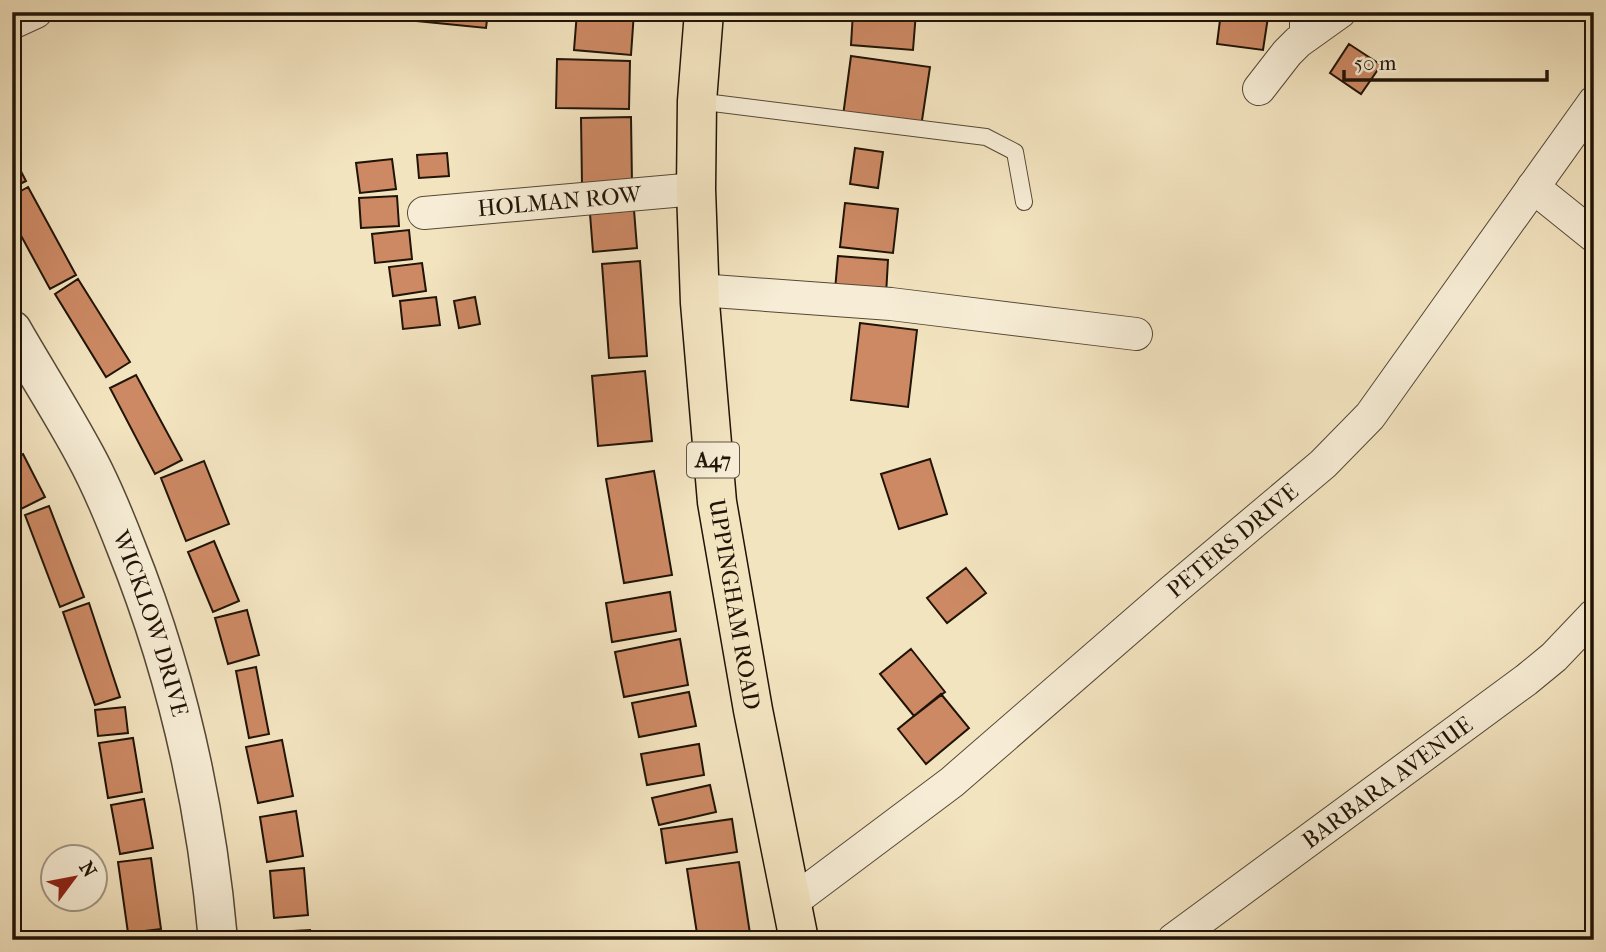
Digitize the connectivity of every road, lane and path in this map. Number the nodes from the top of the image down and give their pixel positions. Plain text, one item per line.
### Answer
1 (36, 12) edge
2 (704, 12) edge
3 (1340, 12) edge
4 (12, 23) edge
5 (1298, 27) edge
6 (1259, 89) dead end
7 (697, 101) junction
8 (1594, 102) edge
9 (1533, 187) junction
10 (696, 189) junction
11 (1024, 202) dead end
12 (424, 213) dead end
13 (1594, 236) edge
14 (699, 290) junction
15 (12, 330) edge
16 (1136, 334) dead end
17 (1594, 615) edge
18 (792, 902) junction
19 (218, 940) edge
20 (799, 940) edge
21 (1172, 940) edge

1 - 4 street
2 - 7 highway, UPPINGHAM ROAD / A47
3 - 5 street
5 - 6 street
7 - 10 highway, UPPINGHAM ROAD / A47
7 - 11 lane
8 - 9 street, PETERS DRIVE
9 - 13 street
9 - 18 street, PETERS DRIVE
10 - 12 street, HOLMAN ROW
10 - 14 highway, UPPINGHAM ROAD / A47
14 - 16 street
14 - 18 highway, UPPINGHAM ROAD / A47
15 - 19 street, WICKLOW DRIVE
17 - 21 street, BARBARA AVENUE
18 - 20 highway, UPPINGHAM ROAD / A47

